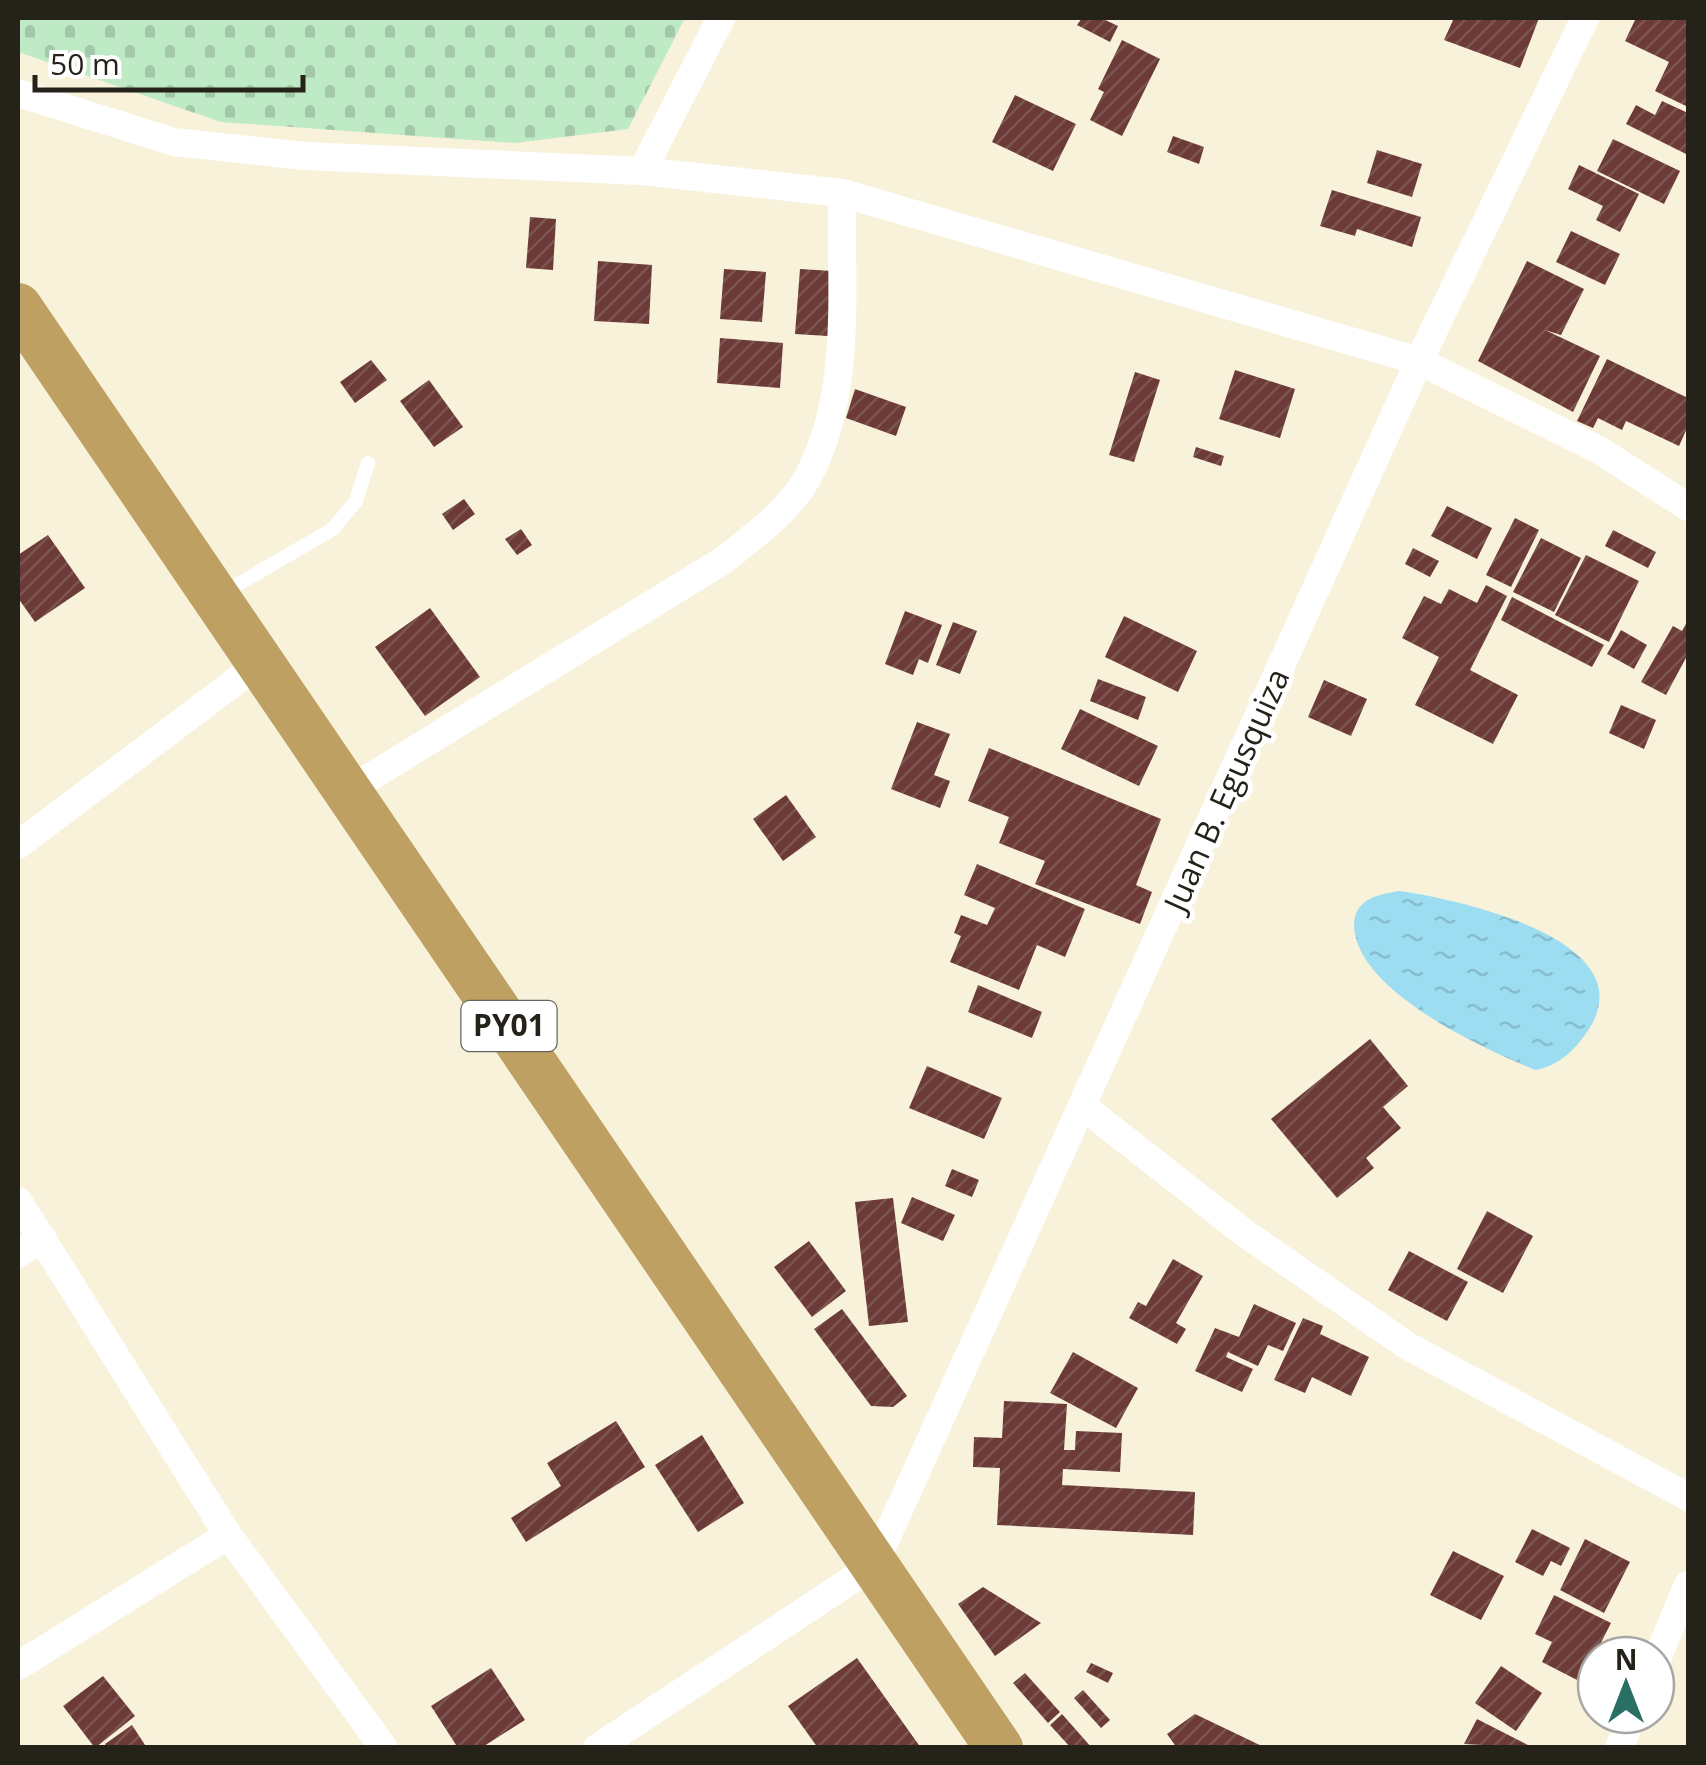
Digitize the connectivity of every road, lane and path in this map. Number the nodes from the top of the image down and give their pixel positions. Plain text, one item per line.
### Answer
1 (721, 18) edge
2 (1585, 18) edge
3 (18, 93) edge
4 (642, 171) junction
5 (842, 192) junction
6 (30, 334) edge
7 (1419, 362) junction
8 (368, 463) dead end
9 (1688, 507) edge
10 (218, 596) junction
11 (260, 662) junction
12 (350, 790) junction
13 (18, 845) edge
14 (1085, 1108) junction
15 (18, 1201) edge
16 (43, 1238) junction
17 (18, 1254) edge
18 (1688, 1497) edge
19 (228, 1534) junction
20 (874, 1565) junction
21 (1688, 1584) edge
22 (1667, 1635) edge
23 (18, 1666) edge
24 (384, 1748) edge
25 (598, 1748) edge
26 (999, 1748) edge

1 - 4 street
2 - 7 street, Juan B. Egusquiza
3 - 4 street
4 - 5 street
5 - 7 street
5 - 12 street
6 - 10 highway, PY01
7 - 9 street
7 - 14 street, Juan B. Egusquiza
8 - 10 lane
10 - 11 highway, PY01
11 - 12 highway, PY01
11 - 13 street
12 - 20 highway, PY01
14 - 18 street
14 - 20 street, Juan B. Egusquiza
15 - 16 street
16 - 17 street
16 - 19 street
19 - 23 street
19 - 24 street
20 - 25 street
20 - 26 highway, PY01
21 - 22 street

